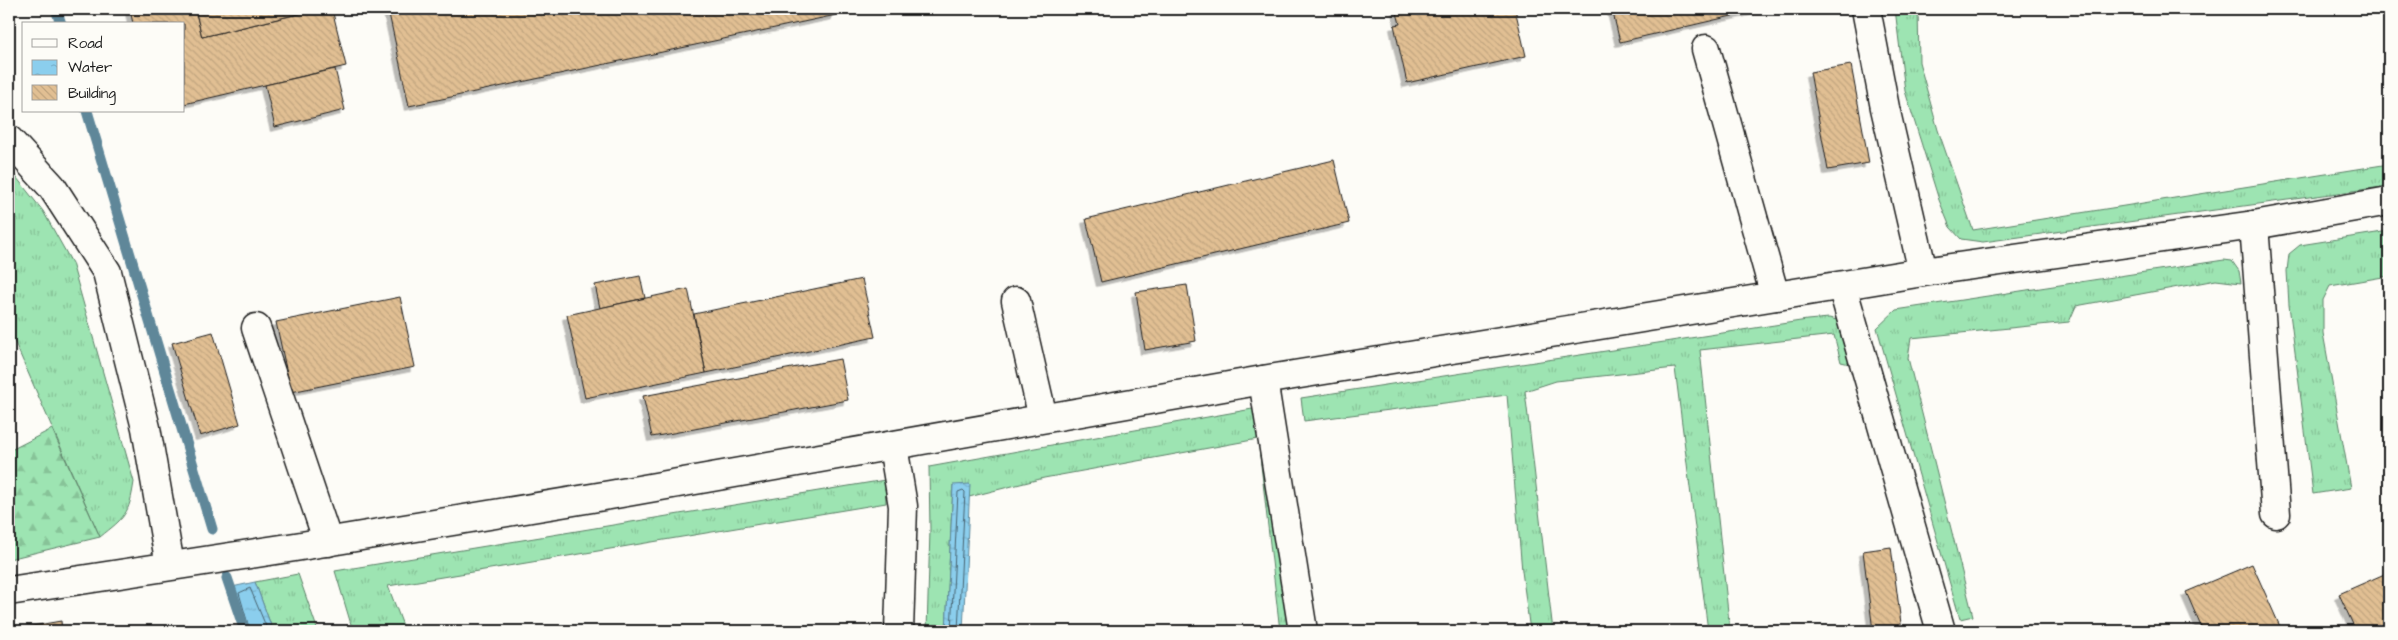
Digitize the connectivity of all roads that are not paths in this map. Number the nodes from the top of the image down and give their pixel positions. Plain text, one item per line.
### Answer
1 (1866, 9) edge
2 (1706, 49) dead end
3 (9, 140) edge
4 (2389, 201) edge
5 (2254, 225) junction
6 (1923, 272) junction
7 (1842, 286) junction
8 (1775, 296) junction
9 (1016, 301) dead end
10 (256, 328) dead end
11 (1264, 380) junction
12 (1043, 418) junction
13 (893, 446) junction
14 (2276, 514) dead end
15 (328, 542) junction
16 (170, 565) junction
17 (9, 591) edge
18 (899, 631) edge
19 (1304, 631) edge
20 (1941, 631) edge

1 - 6 street
2 - 8 street
3 - 16 street
4 - 5 street
5 - 6 street
5 - 14 street
6 - 7 street
7 - 8 street
7 - 20 street
8 - 11 street
9 - 12 street
10 - 15 street
11 - 12 street
11 - 19 street
12 - 13 street
13 - 15 street
13 - 18 street
15 - 16 street
16 - 17 street

